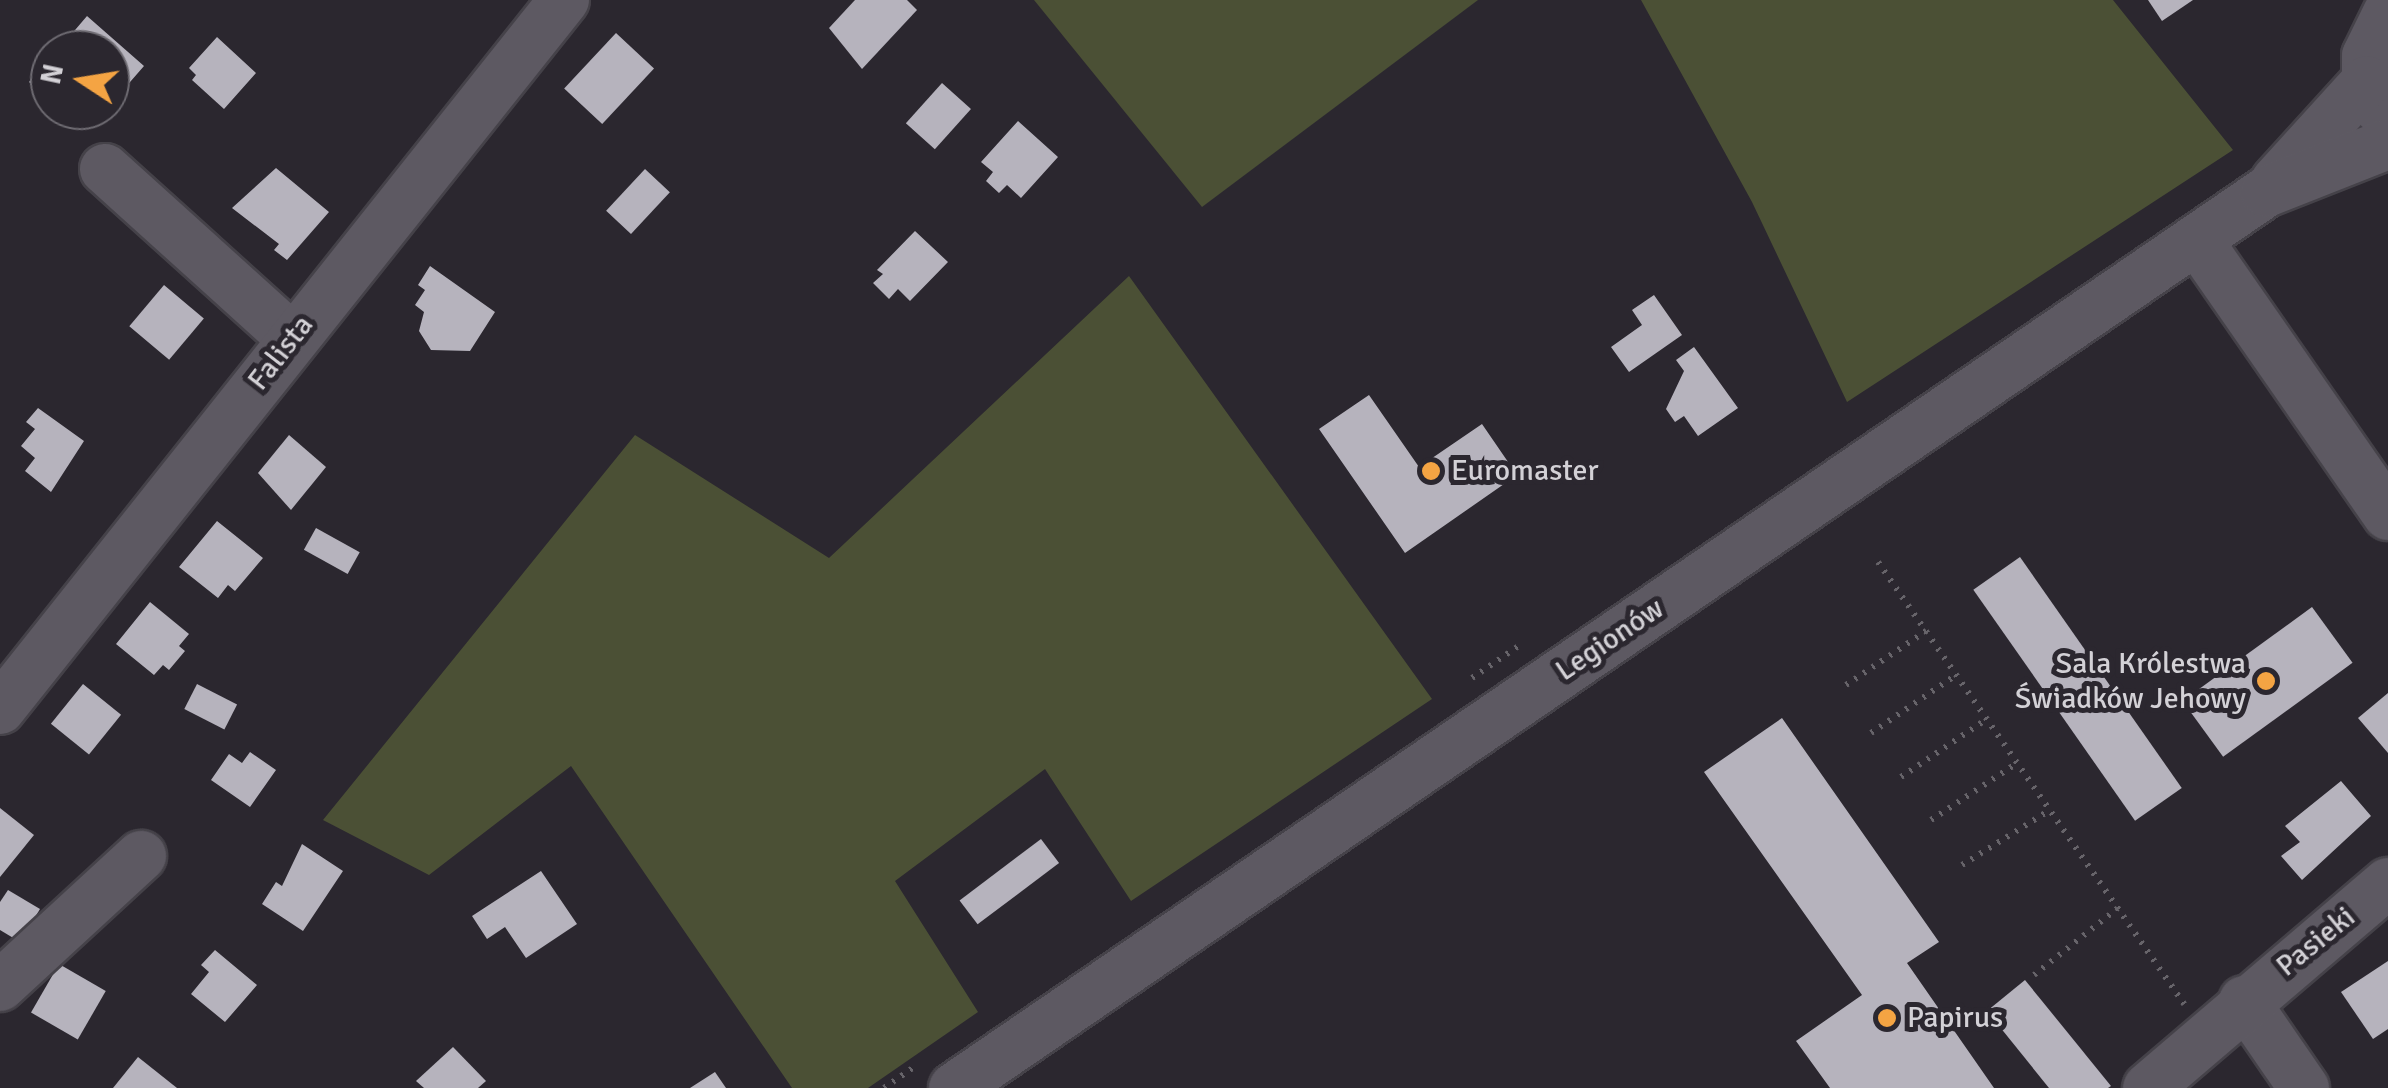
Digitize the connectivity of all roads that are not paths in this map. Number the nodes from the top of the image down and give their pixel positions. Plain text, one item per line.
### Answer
1 (564, 0) edge
2 (2386, 0) edge
3 (2387, 13) edge
4 (2378, 100) edge
5 (2388, 144) edge
6 (105, 169) dead end
7 (2266, 192) junction
8 (2197, 240) junction
9 (292, 338) junction
10 (2388, 516) edge
11 (8, 682) edge
12 (141, 856) dead end
13 (2388, 883) edge
14 (0, 986) edge
15 (2244, 1001) junction
16 (954, 1088) edge
17 (2148, 1088) edge
18 (2304, 1088) edge

1 - 9 street, Falista
2 - 3 street
3 - 4 street
4 - 7 street, Legionów
5 - 7 street, Legionów
6 - 9 street
7 - 8 street, Legionów
8 - 10 street
8 - 16 street, Legionów
9 - 11 street, Falista
12 - 14 street
13 - 15 street, Pasieki
15 - 17 street, Pasieki
15 - 18 street

